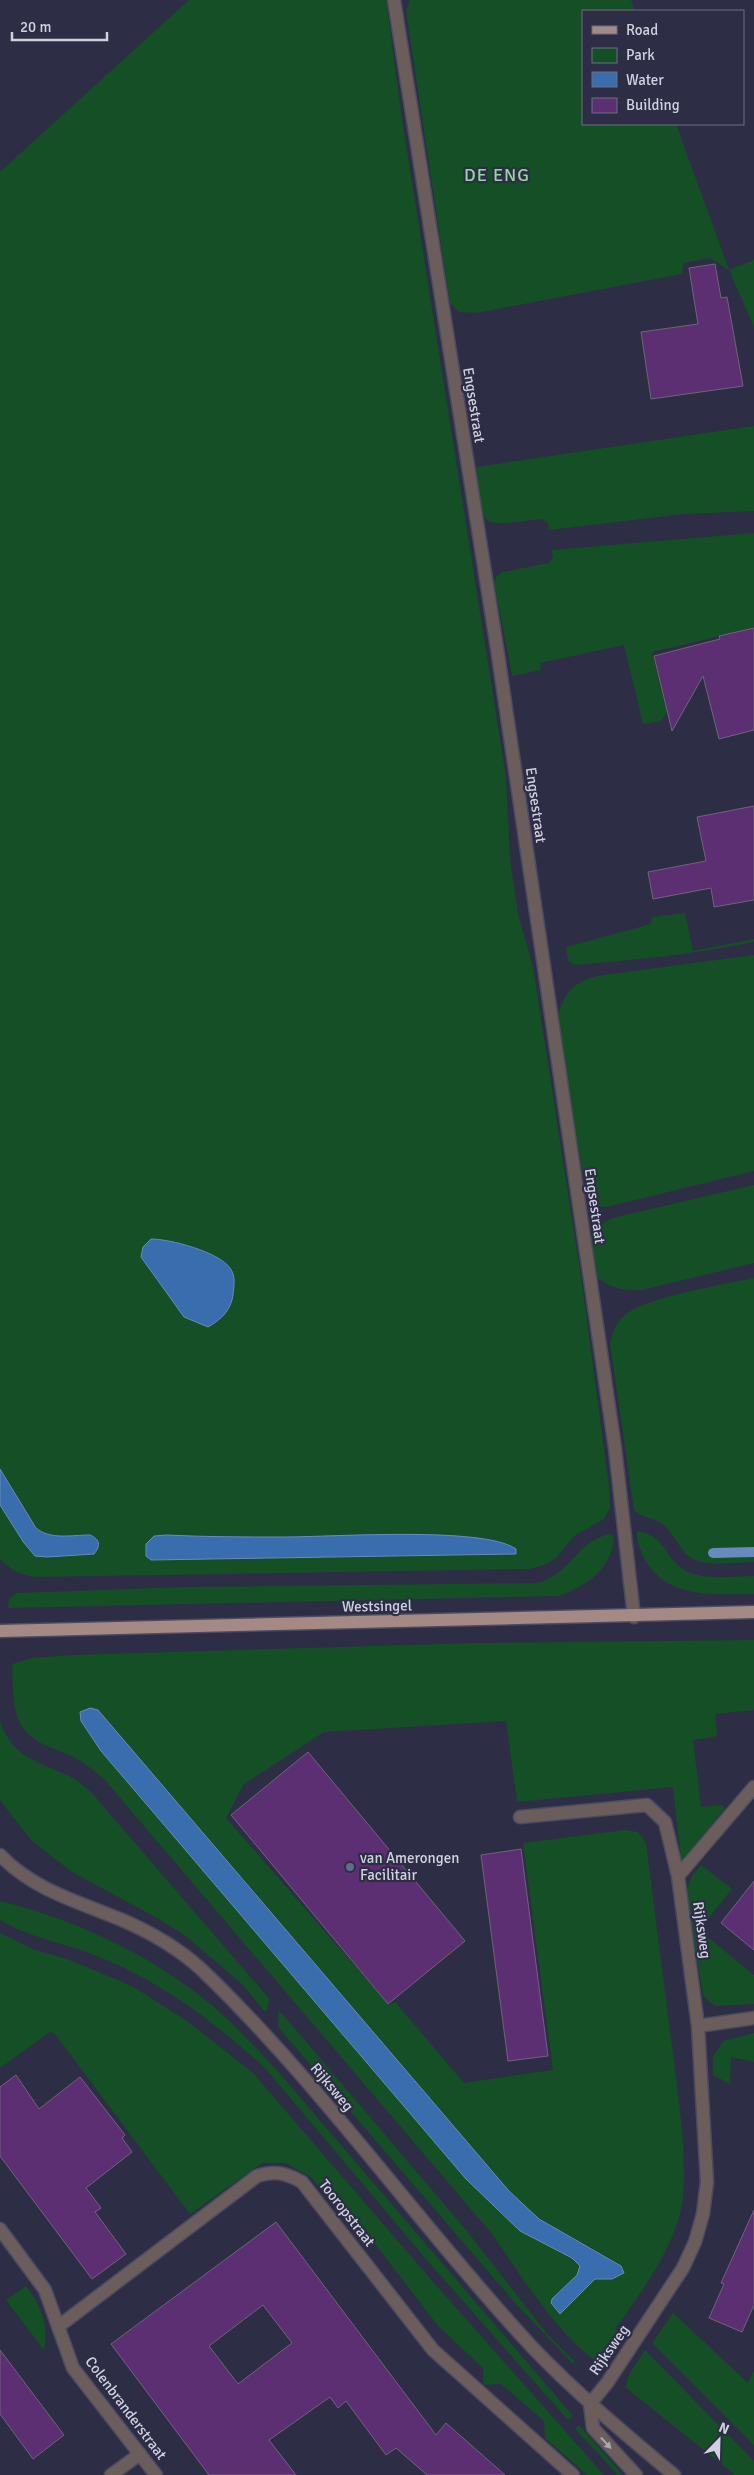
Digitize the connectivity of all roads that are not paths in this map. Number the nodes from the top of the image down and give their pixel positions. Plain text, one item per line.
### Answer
1 (394, 0) edge
2 (754, 1612) edge
3 (634, 1616) junction
4 (0, 1631) edge
5 (754, 1786) edge
6 (520, 1817) dead end
7 (0, 1855) edge
8 (678, 1876) junction
9 (754, 2018) edge
10 (698, 2026) junction
11 (0, 2229) edge
12 (59, 2326) junction
13 (590, 2404) junction
14 (140, 2454) junction
15 (111, 2475) edge
16 (156, 2475) edge
17 (573, 2475) edge
18 (636, 2475) edge
19 (674, 2475) edge

1 - 3 street, Engsestraat
2 - 3 main road, Westsingel
3 - 4 main road, Westsingel
5 - 8 street
6 - 8 street, Rijksweg
7 - 13 street, Rijksweg
8 - 10 street, Rijksweg
9 - 10 street
10 - 13 street, Rijksweg
11 - 12 street, Colenbranderstraat
12 - 14 street, Colenbranderstraat
12 - 17 street, Tooropstraat
13 -> 18 street
13 - 19 street, Rijksweg
14 - 15 street
14 - 16 street, Colenbranderstraat

